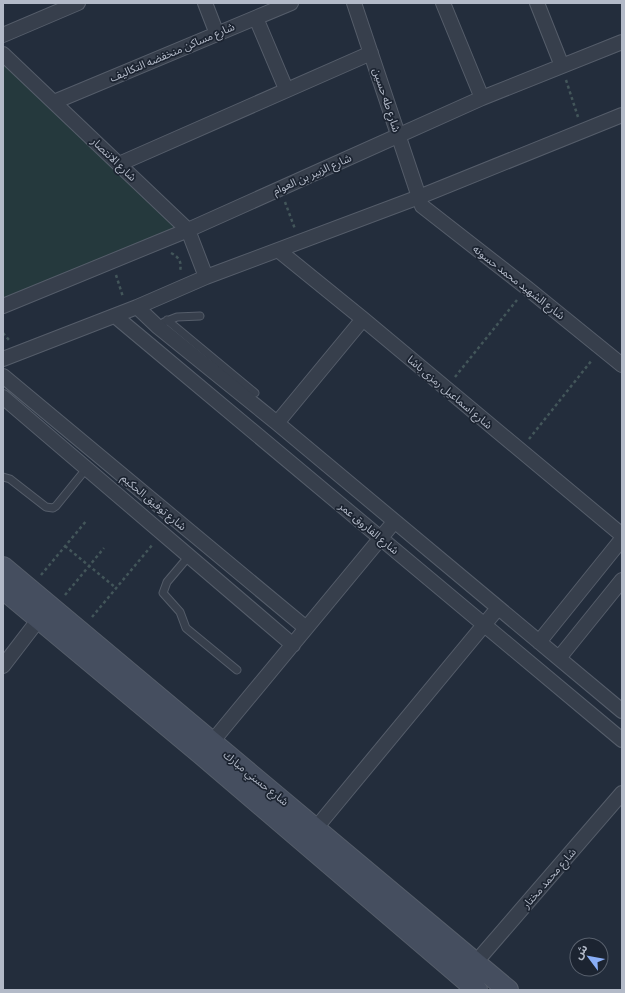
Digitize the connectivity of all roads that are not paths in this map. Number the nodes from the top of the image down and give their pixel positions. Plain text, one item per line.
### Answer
1 (78, 3) edge
2 (205, 3) edge
3 (291, 3) edge
4 (354, 3) edge
5 (443, 3) edge
6 (537, 3) edge
7 (256, 18) junction
8 (217, 34) junction
9 (3, 35) edge
10 (622, 42) edge
11 (371, 52) junction
12 (3, 54) edge
13 (562, 66) junction
14 (286, 89) junction
15 (482, 98) junction
16 (54, 102) junction
17 (622, 114) edge
18 (398, 135) junction
19 (119, 164) junction
20 (419, 197) junction
21 (188, 230) junction
22 (278, 250) junction
23 (206, 277) junction
24 (3, 306) edge
25 (133, 309) junction
26 (115, 316) junction
27 (200, 316) dead end
28 (363, 319) junction
29 (162, 323) junction
30 (3, 359) edge
31 (622, 365) edge
32 (3, 376) edge
33 (255, 393) dead end
34 (3, 397) edge
35 (277, 423) junction
36 (90, 449) junction
37 (82, 466) junction
38 (3, 477) edge
39 (394, 522) junction
40 (622, 535) edge
41 (381, 538) junction
42 (622, 539) edge
43 (204, 544) junction
44 (190, 557) junction
45 (3, 567) edge
46 (622, 580) edge
47 (3, 589) edge
48 (498, 608) junction
49 (46, 614) junction
50 (484, 624) junction
51 (306, 628) junction
52 (538, 642) junction
53 (292, 645) junction
54 (558, 658) junction
55 (3, 666) edge
56 (236, 670) dead end
57 (622, 711) edge
58 (622, 740) edge
59 (206, 748) junction
60 (622, 793) edge
61 (316, 828) junction
62 (476, 962) junction
63 (477, 990) edge
64 (508, 990) edge

1 - 9 street
2 - 8 street
3 - 7 street, شارع مساكن منخفضه التكاليف
4 - 11 street, شارع طه حسين
5 - 15 street
6 - 13 street
7 - 8 street, شارع مساكن منخفضه التكاليف
7 - 14 street
8 - 16 street, شارع مساكن منخفضه التكاليف
10 - 13 street, شارع الزبير بن العوام
11 - 14 street
11 - 18 street, شارع طه حسين
12 - 16 street, شارع الانتصار
13 - 15 street, شارع الزبير بن العوام
14 - 19 street
15 - 18 street, شارع الزبير بن العوام
16 - 19 street, شارع الانتصار
17 - 20 street
18 - 20 street, شارع طه حسين
18 - 21 street, شارع الزبير بن العوام
19 - 21 street, شارع الانتصار
20 - 22 street
20 - 31 street, شارع الشهيد محمد حسونه
21 - 23 street, شارع الانتصار
21 - 24 street, شارع الزبير بن العوام
22 - 23 street
22 - 28 street, شارع اسماعيل رمزى باشا
23 - 25 street
25 - 26 street
25 - 29 street, شارع الفاروق عمر
26 - 30 street
26 - 41 street, شارع الفاروق عمر
27 - 29 lane
28 - 35 street
28 - 40 street, شارع اسماعيل رمزى باشا
29 - 33 lane
29 - 35 street, شارع الفاروق عمر
32 - 36 street, شارع توفيق الحكيم
34 - 37 street, شارع توفيق الحكيم
35 - 39 street, شارع الفاروق عمر
36 - 37 street
36 - 43 street, شارع توفيق الحكيم
37 - 38 lane
37 - 44 street, شارع توفيق الحكيم
39 - 41 street
39 - 48 street, شارع الفاروق عمر
41 - 50 street, شارع الفاروق عمر
41 - 51 street
42 - 52 street
43 - 44 street
43 - 51 street, شارع توفيق الحكيم
44 - 53 street, شارع توفيق الحكيم
44 - 56 lane
45 - 49 street, شارع حسني مبارك
46 - 54 street
47 - 49 street, شارع حسني مبارك
48 - 50 street
48 - 52 street, شارع الفاروق عمر
49 - 55 street
49 - 59 street, شارع حسني مبارك
49 - 59 street, شارع حسني مبارك
50 - 58 street, شارع الفاروق عمر
50 - 61 street
51 - 53 street
52 - 54 street, شارع الفاروق عمر
53 - 59 street
54 - 57 street, شارع الفاروق عمر
59 - 61 street, شارع حسني مبارك
59 - 63 street, شارع حسني مبارك
60 - 62 street, شارع محمد مختار
61 - 62 street, شارع حسني مبارك
62 - 64 street, شارع حسني مبارك

